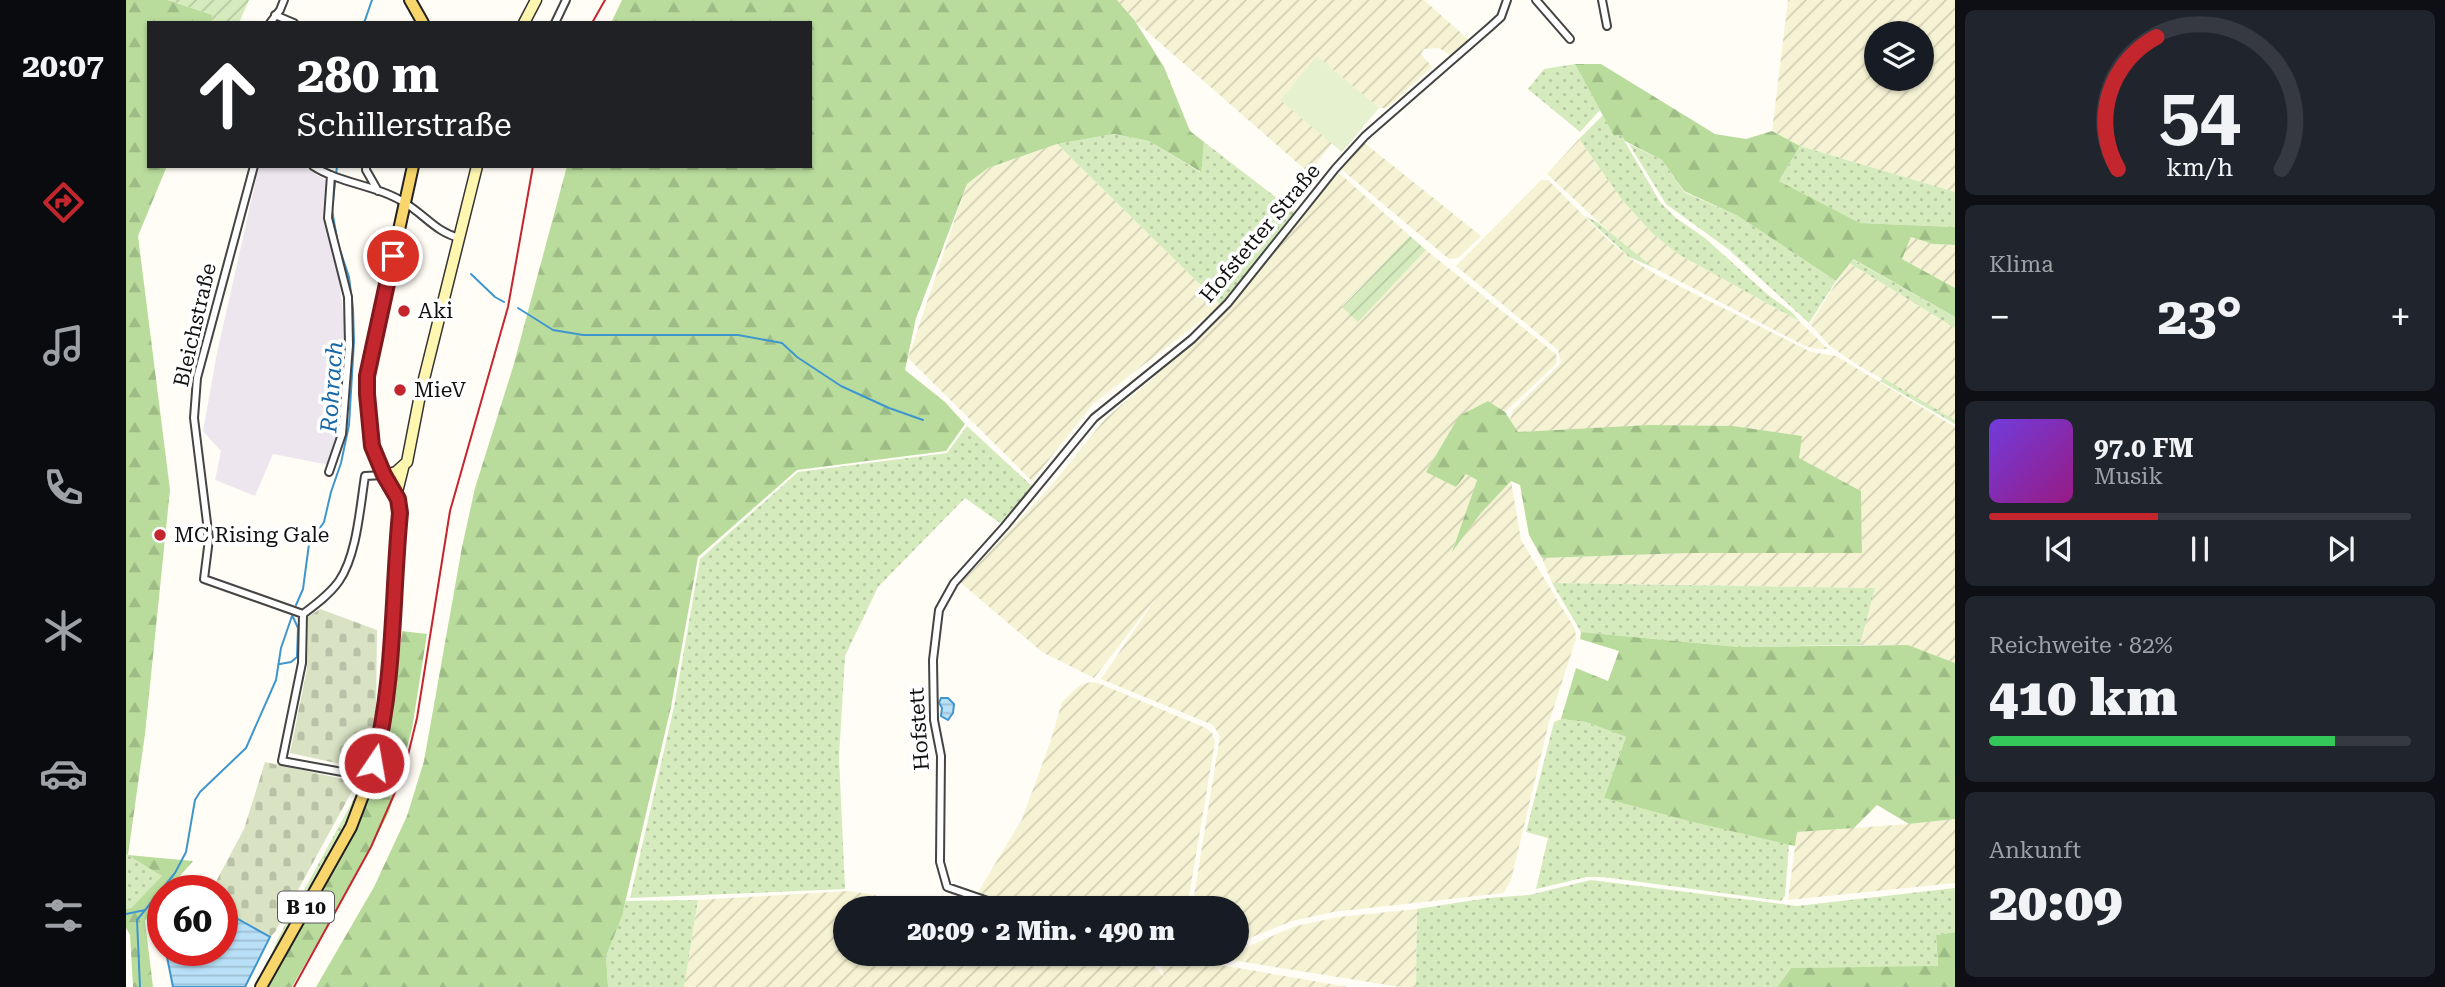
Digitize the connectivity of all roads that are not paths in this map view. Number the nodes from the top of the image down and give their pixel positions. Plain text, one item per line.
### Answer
1 (284, 0) edge
2 (410, 0) edge
3 (566, 0) edge
4 (1536, 0) edge
5 (1602, 0) edge
6 (1509, 1) edge
7 (531, 3) edge
8 (275, 15) junction
9 (271, 21) edge
10 (289, 21) edge
11 (422, 21) edge
12 (525, 21) edge
13 (556, 21) edge
14 (1607, 26) dead end
15 (1570, 38) dead end
16 (253, 168) edge
17 (317, 168) edge
18 (366, 168) edge
19 (412, 168) edge
20 (477, 168) edge
21 (332, 176) junction
22 (378, 191) junction
23 (404, 202) junction
24 (460, 238) junction
25 (403, 468) junction
26 (329, 472) dead end
27 (384, 475) junction
28 (396, 496) junction
29 (1005, 526) joint
30 (303, 614) junction
31 (366, 777) junction
32 (974, 896) edge
33 (261, 987) edge

1 - 8 street
2 - 11 main road
3 - 13 street
4 - 15 street
5 - 14 street
6 - 29 street, Hofstetter Straße
7 - 12 street
8 - 9 street
8 - 10 street
16 - 30 street, Bleichstraße
17 - 21 street
18 - 22 street
19 - 23 main road, B 10
20 - 24 street
21 - 22 street
21 - 26 street
22 - 23 street
23 - 24 street
23 - 27 main road, B 10
24 - 25 street
25 - 27 street
25 - 28 street
27 - 28 main road, B 10
27 - 30 street
28 - 31 main road, B 10
29 - 32 street, Hofstett
30 - 31 street
31 - 33 main road, B 10

